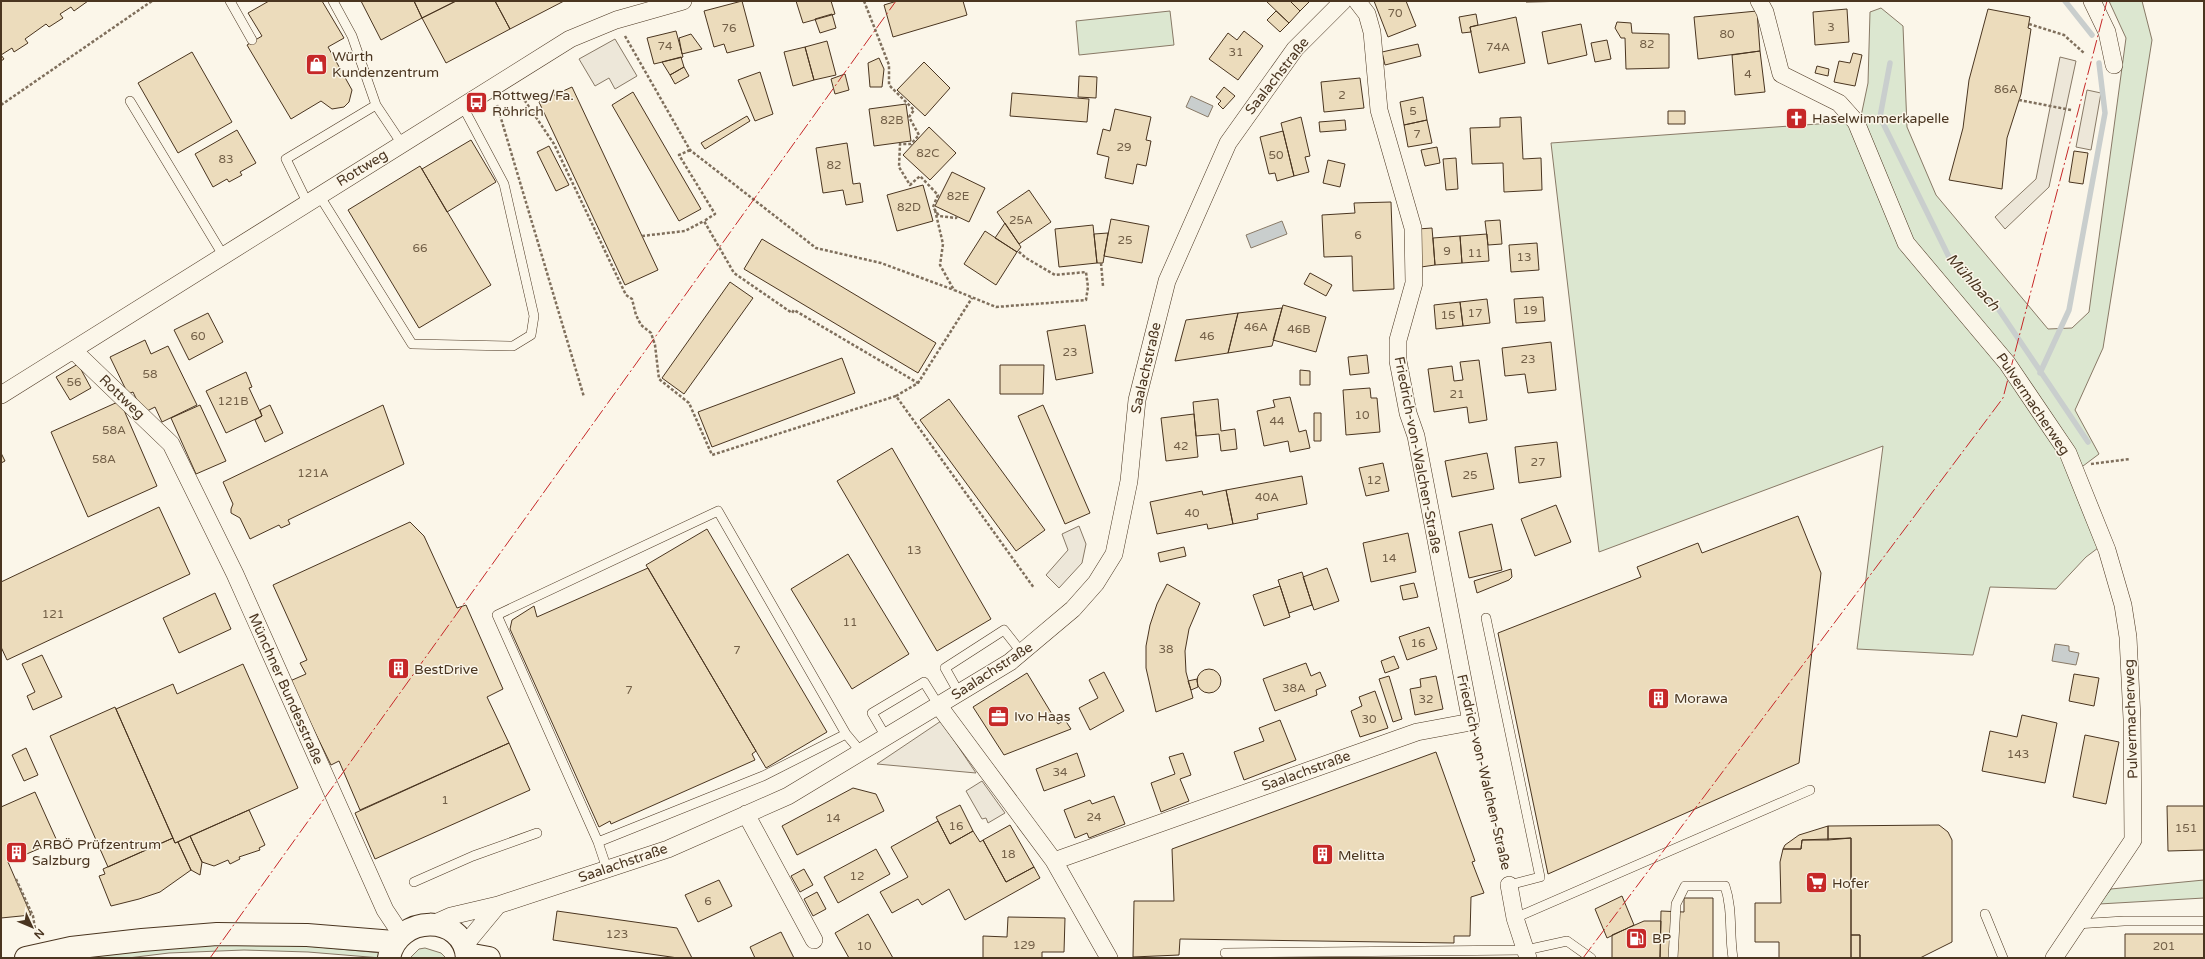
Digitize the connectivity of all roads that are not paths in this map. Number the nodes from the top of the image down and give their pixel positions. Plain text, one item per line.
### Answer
1 (230, 1) edge
2 (333, 1) edge
3 (683, 1) edge
4 (1343, 1) edge
5 (1358, 1) edge
6 (1759, 1) edge
7 (2092, 1) edge
8 (660, 4) edge
9 (252, 40) dead end
10 (2114, 65) dead end
11 (130, 101) dead end
12 (376, 105) junction
13 (462, 105) junction
14 (402, 144) junction
15 (313, 199) junction
16 (223, 255) junction
17 (73, 350) junction
18 (1, 395) edge
19 (171, 444) joint
20 (1486, 618) dead end
21 (1022, 653) junction
22 (959, 693) junction
23 (939, 706) junction
24 (1471, 722) joint
25 (846, 734) junction
26 (886, 737) junction
27 (861, 752) junction
28 (1810, 790) dead end
29 (746, 814) junction
30 (537, 833) dead end
31 (598, 842) junction
32 (1054, 861) junction
33 (607, 869) junction
34 (414, 882) dead end
35 (1510, 885) joint
36 (498, 905) junction
37 (1985, 914) dead end
38 (1515, 918) junction
39 (2204, 921) edge
40 (433, 924) junction
41 (2076, 924) junction
42 (814, 940) dead end
43 (395, 945) edge
44 (466, 953) edge
45 (1225, 953) dead end
46 (1527, 954) edge
47 (26, 958) edge
48 (489, 958) edge
49 (1109, 958) edge
50 (1591, 958) edge
51 (1673, 958) edge
52 (1733, 958) edge
53 (2003, 958) edge
54 (2054, 958) edge

1 - 9 lane
2 - 12 lane
3 - 8 street, Rottweg
4 - 21 street, Saalachstraße
5 - 24 street, Friedrich-von-Walchen-Straße
6 - 41 street, Pulvermacherweg
7 - 10 street
8 - 13 street, Rottweg
11 - 16 lane
12 - 14 lane
12 - 15 lane
13 - 14 street, Rottweg
13 - 15 lane
14 - 15 street, Rottweg
15 - 16 street, Rottweg
16 - 17 street, Rottweg
17 - 18 street, Rottweg
17 - 19 street, Rottweg
19 - 43 street, Münchner Bundesstraße
20 - 35 lane
21 - 22 street, Saalachstraße
21 - 22 lane
22 - 23 street, Saalachstraße
23 - 26 street, Saalachstraße
23 - 26 lane
23 - 32 street, Saalachstraße
24 - 32 street, Saalachstraße
25 - 27 lane
25 - 31 lane
25 - 31 lane
26 - 27 street, Saalachstraße
27 - 29 street, Saalachstraße
28 - 38 lane
29 - 33 street, Saalachstraße
29 - 42 street
30 - 34 lane
31 - 33 lane
32 - 49 street, Saalachstraße
33 - 36 street, Saalachstraße
35 - 38 street, Friedrich-von-Walchen-Straße
36 - 40 street, Saalachstraße
36 - 44 street
37 - 53 lane
38 - 46 street, Friedrich-von-Walchen-Straße
39 - 41 lane
40 - 43 main road
40 - 44 main road
41 - 54 street, Pulvermacherweg
43 - 47 main road
44 - 48 main road
45 - 46 lane
46 - 50 lane
51 - 52 lane

